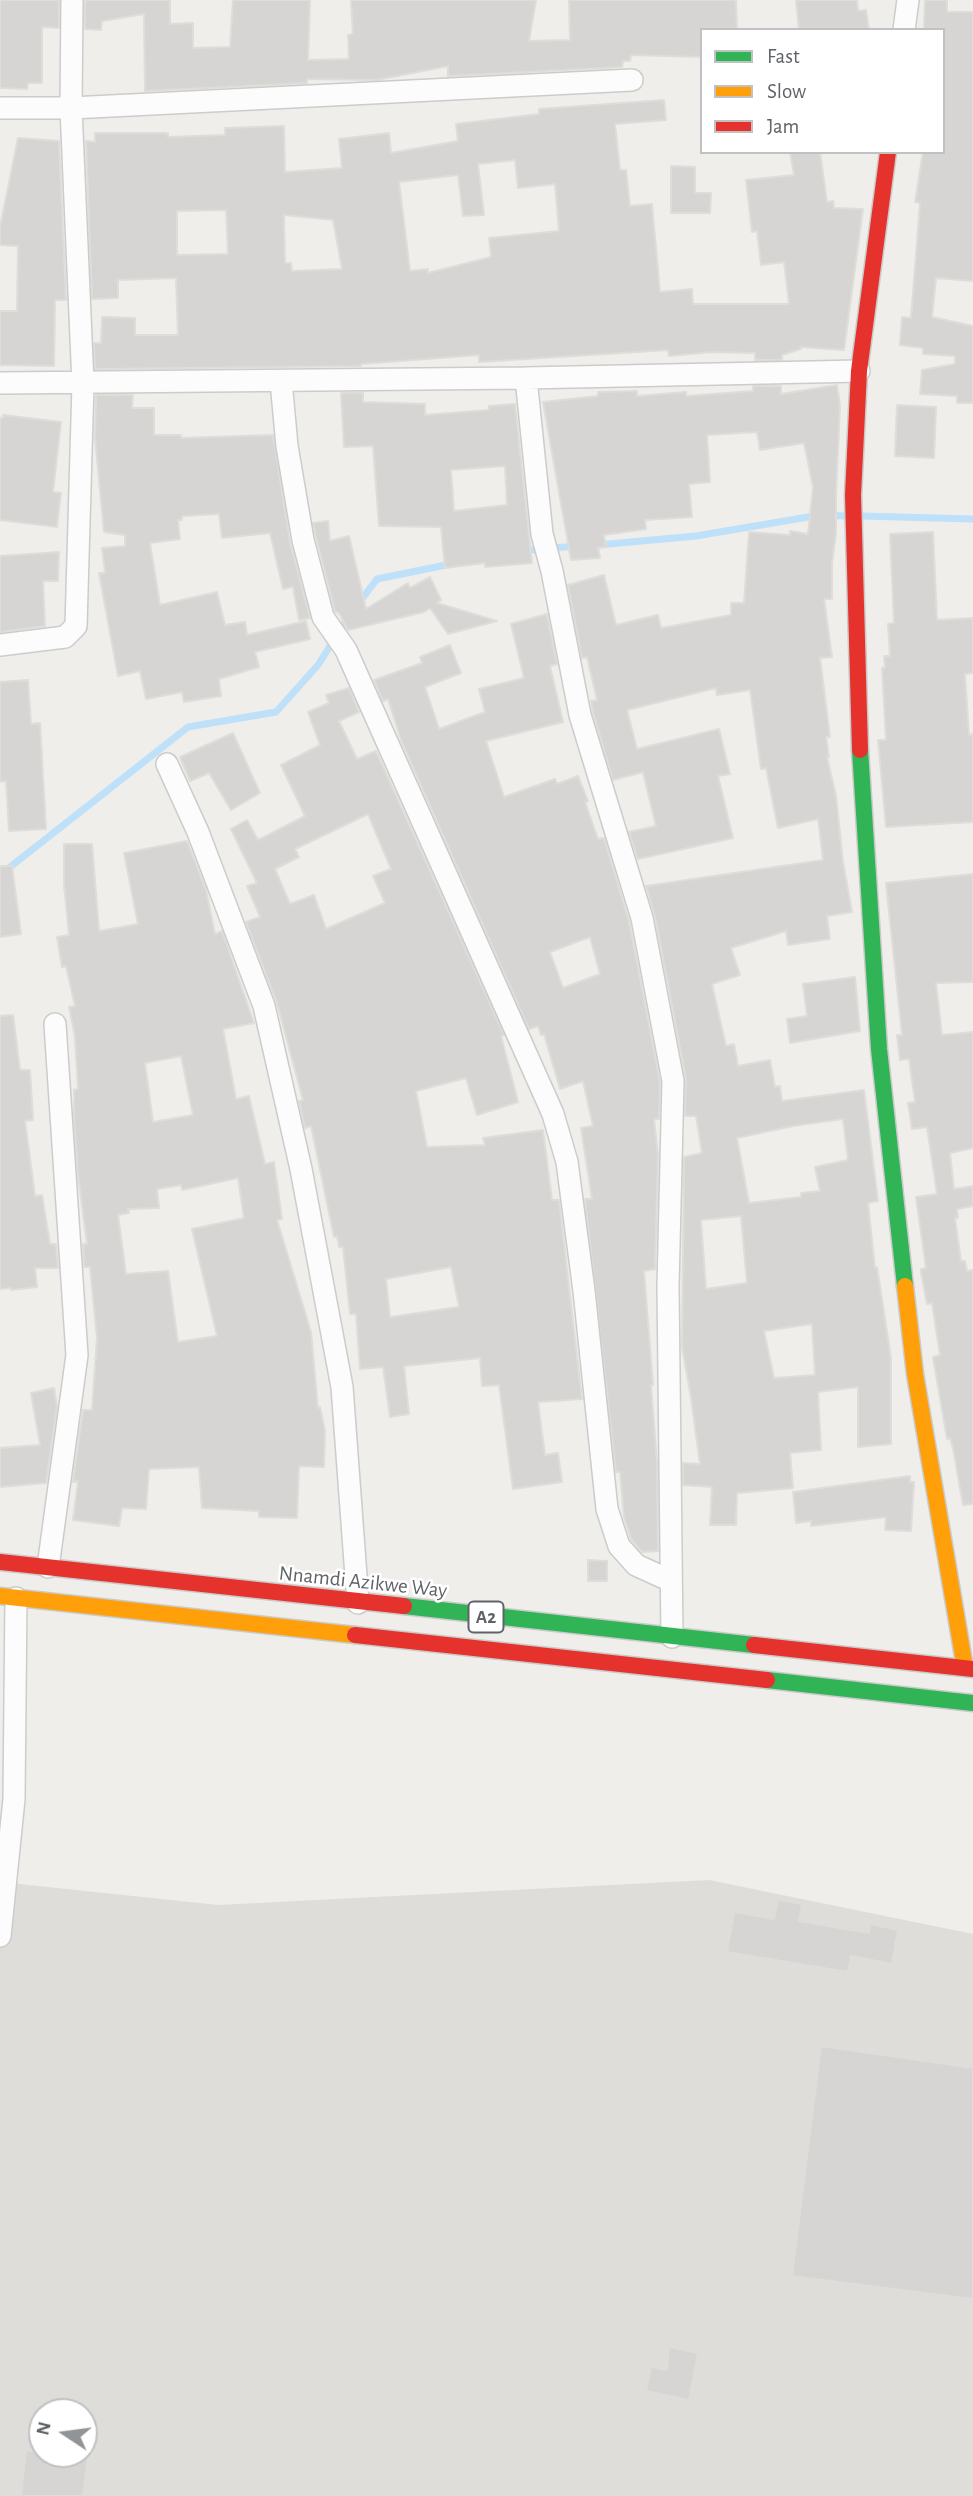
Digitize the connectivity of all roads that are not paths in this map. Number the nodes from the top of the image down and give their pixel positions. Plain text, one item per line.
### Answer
1 (72, 0) edge
2 (908, 0) edge
3 (904, 28) edge
4 (632, 80) dead end
5 (0, 108) edge
6 (71, 108) junction
7 (888, 154) edge
8 (859, 370) junction
9 (526, 378) junction
10 (281, 381) junction
11 (0, 383) edge
12 (83, 384) junction
13 (0, 645) edge
14 (167, 764) dead end
15 (55, 1024) dead end
16 (0, 1562) edge
17 (48, 1567) junction
18 (671, 1581) junction
19 (8, 1597) edge
20 (358, 1603) junction
21 (672, 1637) junction
22 (969, 1669) edge
23 (973, 1703) edge
24 (0, 1936) edge

1 - 6 street
2 - 3 street
4 - 6 street
5 - 6 street
6 - 12 street
7 - 8 main road
8 - 9 street
8 - 22 main road
9 - 10 street
9 - 18 street
10 - 12 street
10 - 18 street
11 - 12 street
12 - 13 street
14 - 20 street
15 - 17 street
16 - 17 main road, Nnamdi Azikwe Way / A2
17 - 20 main road, Nnamdi Azikwe Way / A2
18 - 21 street
19 - 23 main road, A2
19 - 24 street
20 - 21 main road, Nnamdi Azikwe Way / A2
21 - 22 main road, Nnamdi Azikwe Way / A2

